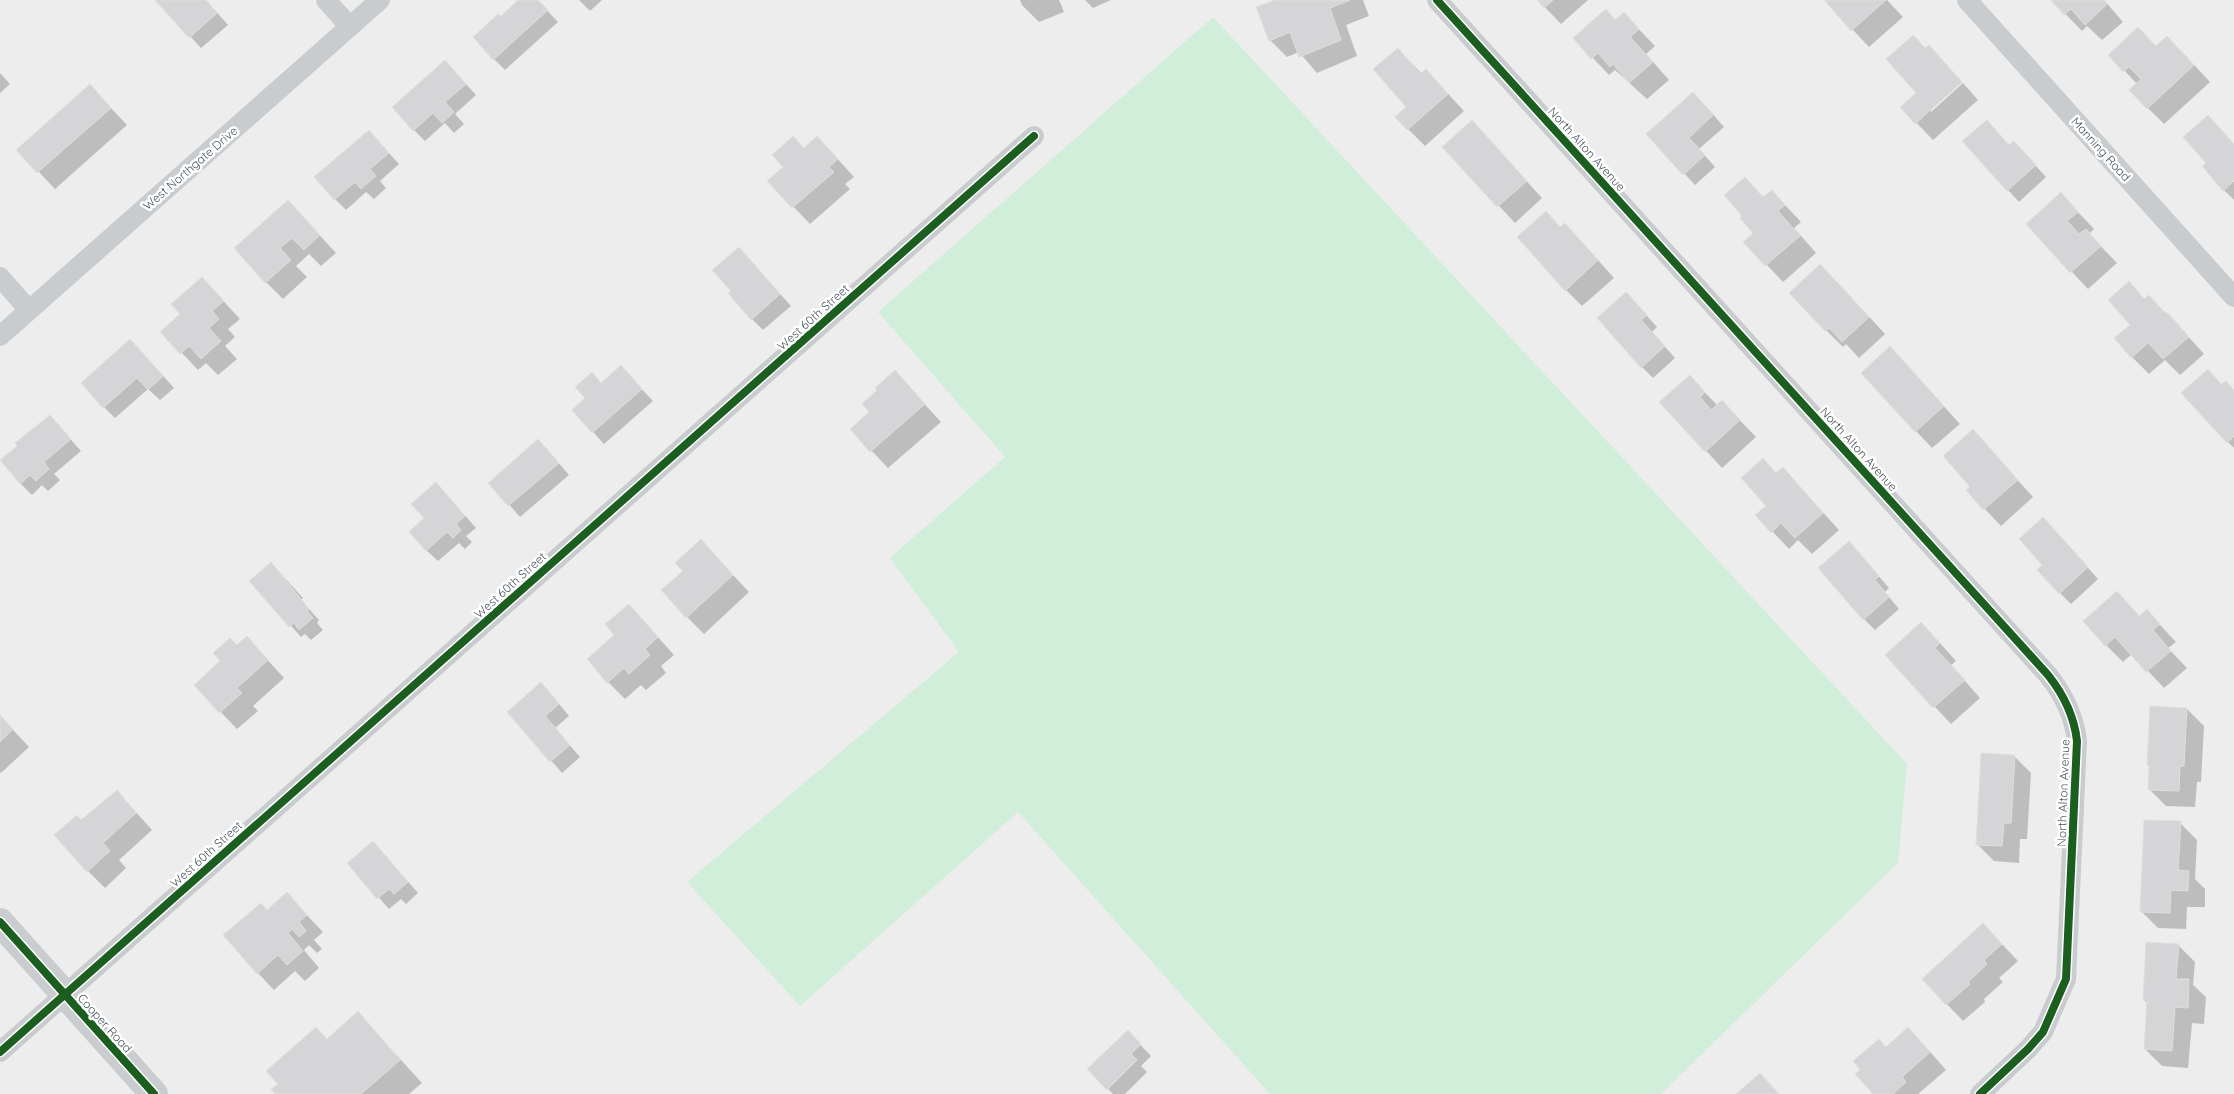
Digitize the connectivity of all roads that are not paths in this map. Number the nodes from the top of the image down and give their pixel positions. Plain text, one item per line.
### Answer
1 (326, 0) edge
2 (380, 0) edge
3 (1436, 0) edge
4 (1967, 0) edge
5 (350, 27) junction
6 (1034, 136) dead end
7 (0, 277) edge
8 (2234, 297) edge
9 (29, 310) junction
10 (0, 336) edge
11 (0, 922) edge
12 (65, 994) junction
13 (0, 1052) edge
14 (154, 1094) edge
15 (1980, 1094) edge

1 - 5 street
2 - 5 street, West Northgate Drive
3 - 15 street, North Alton Avenue
4 - 8 street, Manning Road
5 - 9 street, West Northgate Drive
6 - 12 street, West 60th Street
7 - 9 street
9 - 10 street, West Northgate Drive
11 - 12 main road, Cooper Road
12 - 13 street, West 60th Street
12 - 14 main road, Cooper Road

